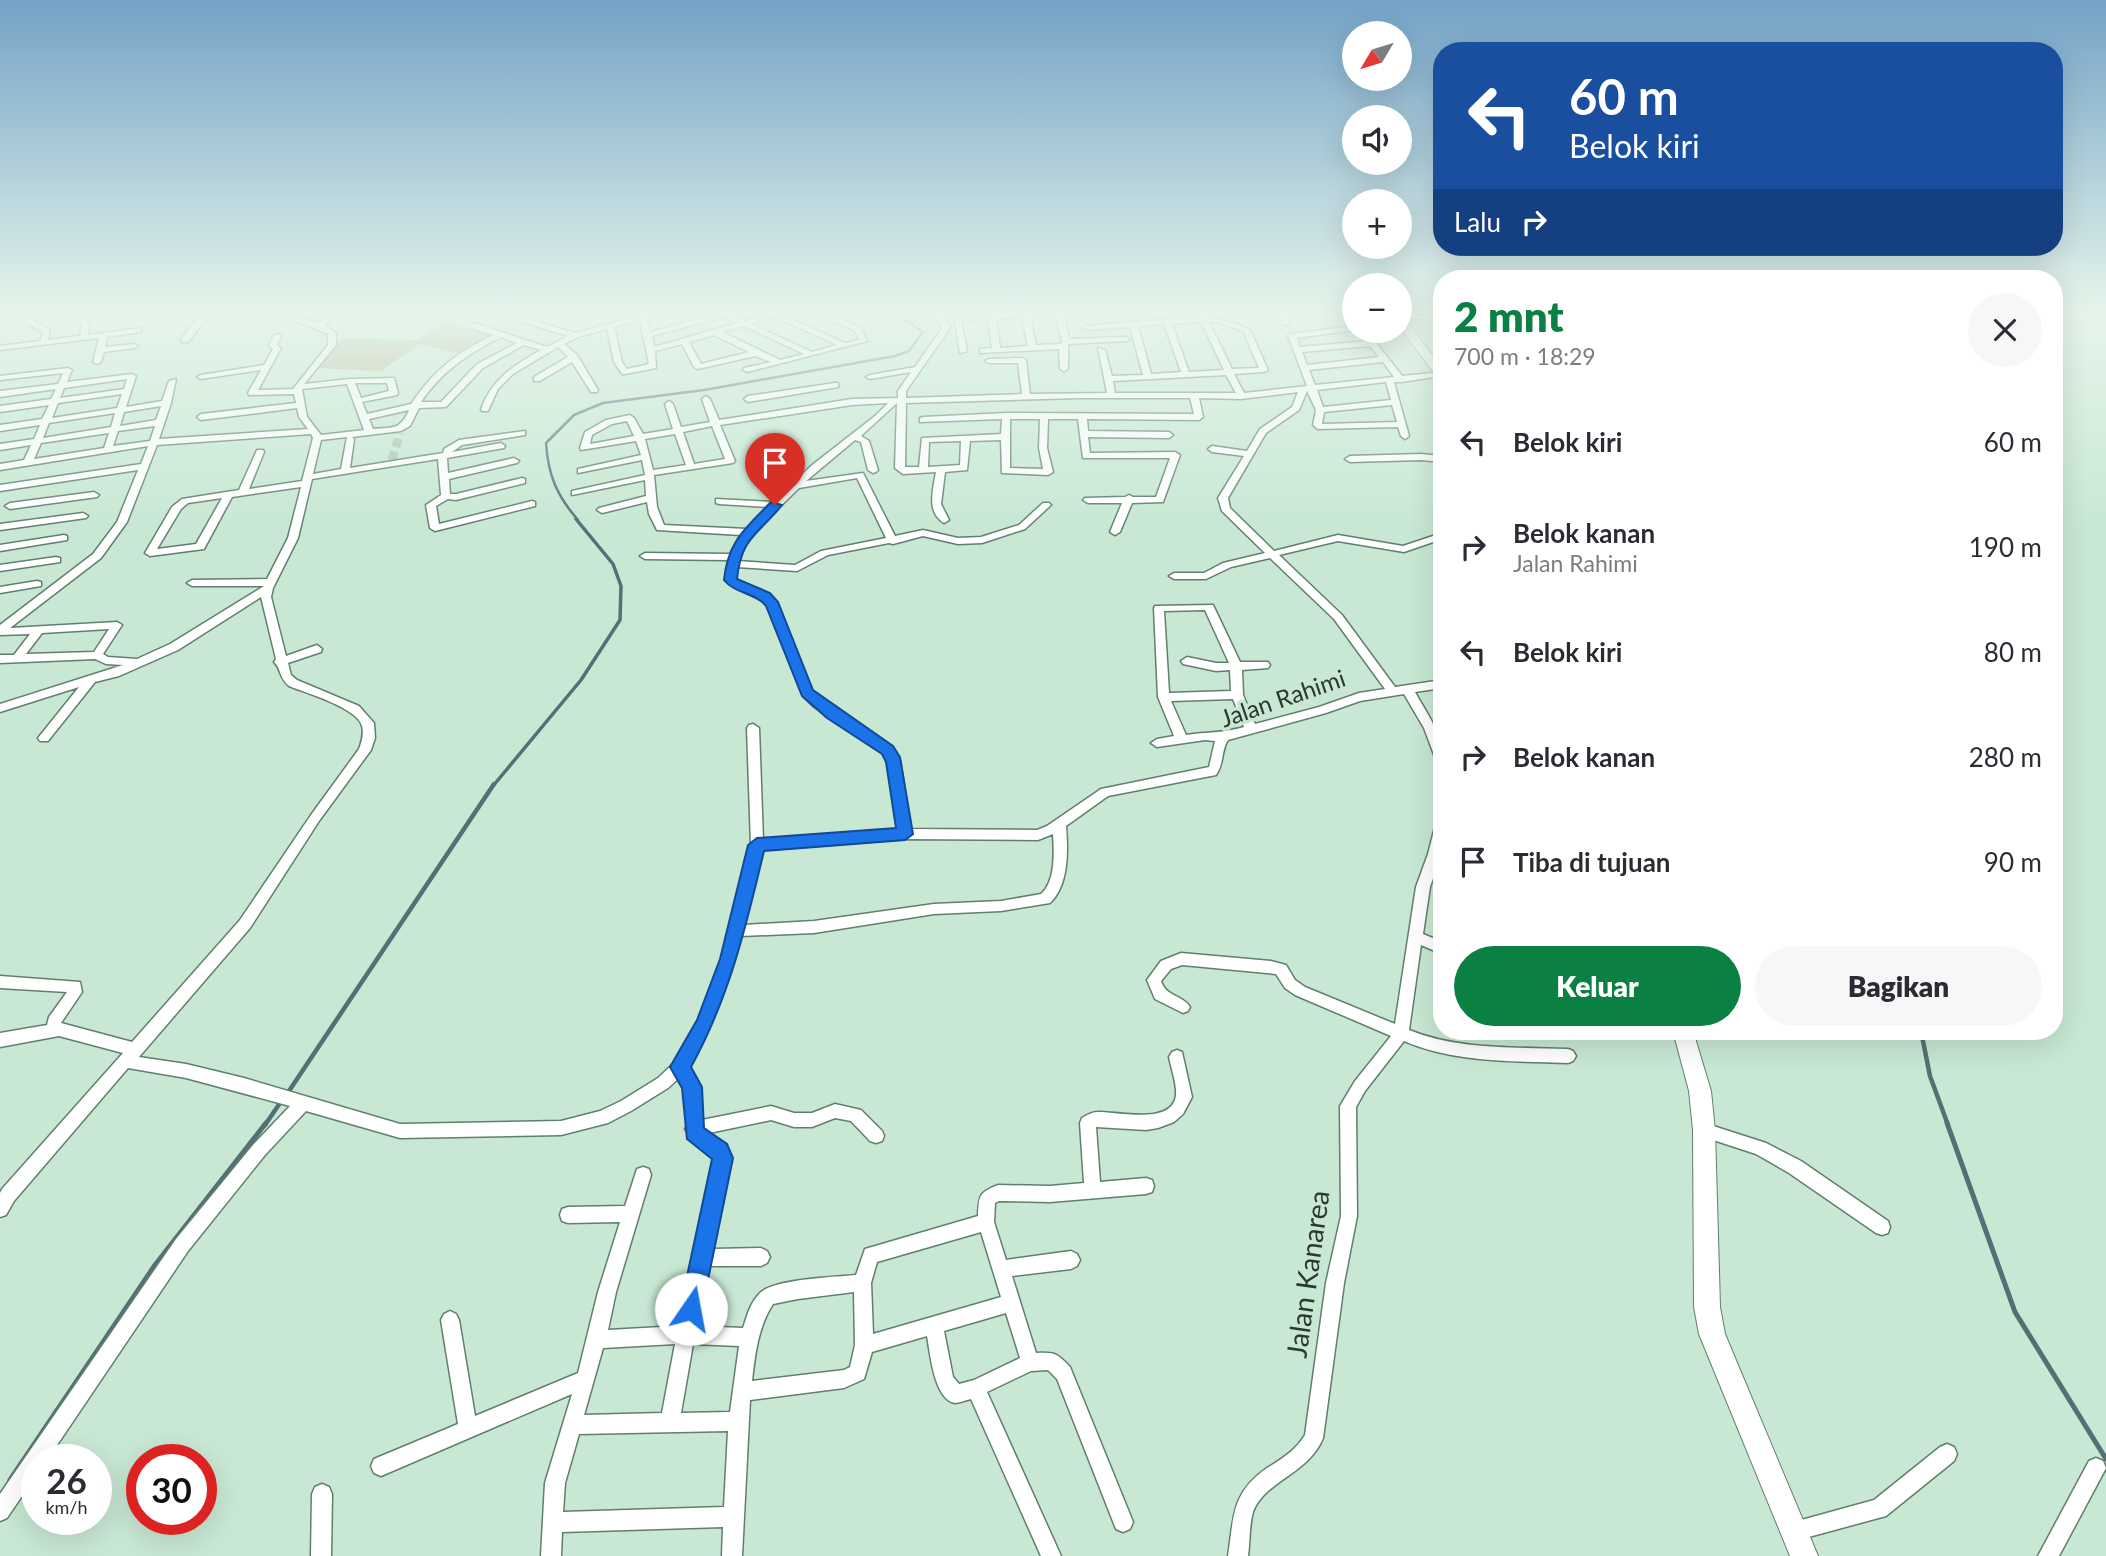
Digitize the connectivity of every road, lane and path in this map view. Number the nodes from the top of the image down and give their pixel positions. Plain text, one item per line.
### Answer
1 (9, 384) edge
2 (70, 384) edge
3 (131, 384) edge
4 (172, 384) edge
5 (257, 384) edge
6 (301, 384) edge
7 (333, 384) edge
8 (351, 384) edge
9 (392, 384) edge
10 (429, 384) edge
11 (463, 384) edge
12 (499, 384) edge
13 (589, 384) edge
14 (907, 384) edge
15 (1025, 384) edge
16 (1110, 384) edge
17 (1233, 384) edge
18 (1307, 384) edge
19 (1368, 384) edge
20 (1390, 384) edge
21 (61, 385) junction
22 (835, 385) dead end
23 (745, 388) dead end
24 (297, 389) junction
25 (594, 390) dead end
26 (128, 391) junction
27 (1307, 391) junction
28 (1111, 394) junction
29 (1079, 395) junction
30 (1026, 396) junction
31 (1241, 396) junction
32 (1194, 397) junction
33 (706, 399) dead end
34 (748, 399) junction
35 (899, 400) junction
36 (358, 401) junction
37 (53, 402) junction
38 (1394, 402) junction
39 (1, 403) edge
40 (167, 403) junction
41 (669, 404) dead end
42 (298, 405) junction
43 (485, 409) dead end
44 (121, 410) junction
45 (1320, 410) junction
46 (1082, 412) junction
47 (1006, 416) junction
48 (1044, 416) junction
49 (201, 417) dead end
50 (364, 417) junction
51 (752, 417) junction
52 (923, 420) dead end
53 (45, 421) junction
54 (161, 422) junction
55 (717, 423) junction
56 (1400, 424) junction
57 (0, 428) edge
58 (115, 429) junction
59 (680, 430) junction
60 (370, 433) junction
61 (522, 433) dead end
62 (1083, 434) junction
63 (316, 435) junction
64 (1169, 435) dead end
65 (854, 436) junction
66 (1405, 436) dead end
67 (640, 437) junction
68 (966, 438) junction
69 (1003, 438) junction
70 (350, 439) dead end
71 (36, 441) junction
72 (154, 442) junction
73 (501, 446) dead end
74 (0, 447) edge
75 (108, 449) junction
76 (1212, 449) dead end
77 (260, 452) dead end
78 (1249, 454) junction
79 (445, 455) junction
80 (645, 457) junction
81 (1433, 458) edge
82 (1350, 459) dead end
83 (392, 460) dead end
84 (514, 461) dead end
85 (28, 462) junction
86 (144, 466) junction
87 (0, 467) edge
88 (691, 467) junction
89 (345, 468) junction
90 (873, 470) dead end
91 (922, 470) junction
92 (941, 470) junction
93 (581, 471) dead end
94 (649, 475) junction
95 (444, 477) junction
96 (309, 478) junction
97 (522, 481) dead end
98 (795, 486) junction
99 (0, 488) edge
100 (242, 493) junction
101 (575, 494) dead end
102 (94, 495) dead end
103 (228, 496) junction
104 (446, 496) junction
105 (650, 498) junction
106 (1129, 498) junction
107 (1088, 500) dead end
108 (719, 501) dead end
109 (532, 504) dead end
110 (775, 505) junction
111 (1046, 505) dead end
112 (602, 510) dead end
113 (83, 516) dead end
114 (944, 520) dead end
115 (0, 525) edge
116 (749, 532) junction
117 (1115, 532) dead end
118 (64, 538) dead end
119 (1433, 538) edge
120 (893, 541) junction
121 (0, 548) edge
122 (1272, 552) junction
123 (645, 556) dead end
124 (56, 560) dead end
125 (732, 560) junction
126 (0, 568) edge
127 (1174, 576) dead end
128 (192, 583) dead end
129 (37, 584) dead end
130 (269, 585) junction
131 (0, 590) edge
132 (39, 629) junction
133 (0, 631) edge
134 (317, 649) dead end
135 (97, 655) junction
136 (17, 658) junction
137 (0, 659) edge
138 (1187, 661) dead end
139 (141, 662) junction
140 (280, 662) junction
141 (1264, 664) dead end
142 (1236, 667) junction
143 (91, 680) junction
144 (1433, 686) edge
145 (1407, 690) junction
146 (1392, 691) junction
147 (1237, 695) junction
148 (1164, 697) junction
149 (0, 708) edge
150 (753, 728) dead end
151 (1251, 730) junction
152 (1433, 736) edge
153 (1224, 737) junction
154 (44, 738) dead end
155 (1181, 738) junction
156 (1157, 743) dead end
157 (1059, 824) junction
158 (905, 834) junction
159 (757, 845) junction
160 (1433, 860) edge
161 (737, 931) junction
162 (1416, 937) junction
163 (1433, 944) edge
164 (0, 982) edge
165 (1183, 1007) dead end
166 (57, 1030) junction
167 (1401, 1034) junction
168 (0, 1040) edge
169 (1686, 1040) edge
170 (129, 1055) junction
171 (1568, 1056) dead end
172 (1177, 1057) dead end
173 (680, 1067) junction
174 (298, 1102) junction
175 (693, 1129) junction
176 (1704, 1130) junction
177 (876, 1136) dead end
178 (643, 1175) dead end
179 (1146, 1186) dead end
180 (1092, 1188) junction
181 (3, 1200) edge
182 (631, 1214) junction
183 (568, 1215) dead end
184 (986, 1222) junction
185 (1882, 1227) dead end
186 (761, 1257) dead end
187 (702, 1258) junction
188 (1071, 1260) dead end
189 (1000, 1269) junction
190 (862, 1283) junction
191 (1011, 1303) junction
192 (450, 1320) dead end
193 (934, 1325) junction
194 (686, 1335) junction
195 (750, 1337) junction
196 (597, 1339) junction
197 (864, 1345) junction
198 (1030, 1362) junction
199 (585, 1379) junction
200 (976, 1388) junction
201 (741, 1392) junction
202 (739, 1421) junction
203 (670, 1423) junction
204 (571, 1426) junction
205 (468, 1429) junction
206 (1947, 1454) dead end
207 (381, 1466) dead end
208 (2096, 1468) dead end
209 (322, 1494) dead end
210 (0, 1511) edge
211 (733, 1517) junction
212 (552, 1522) junction
213 (1123, 1522) dead end
214 (1794, 1531) junction
215 (321, 1556) edge
216 (551, 1556) edge
217 (732, 1556) edge
218 (1051, 1556) edge
219 (1238, 1556) edge
220 (1804, 1556) edge
221 (2048, 1556) edge

1 - 39 street
2 - 21 street
3 - 26 street
4 - 40 street
5 - 24 street
6 - 24 street
7 - 24 street
8 - 36 street
9 - 36 street
10 - 11 street
12 - 43 street
13 - 25 street
14 - 35 street
15 - 30 street
16 - 28 street
17 - 31 street
18 - 27 street
19 - 27 street
20 - 38 street
21 - 37 street
21 - 39 street
22 - 34 street
23 - 34 street
24 - 42 street
26 - 37 street
26 - 44 street
27 - 31 street
27 - 45 street
27 - 78 street
28 - 29 street
28 - 32 street
29 - 30 street
29 - 46 street
30 - 35 street
31 - 32 street
32 - 46 street
33 - 55 street
34 - 51 street
35 - 51 street
35 - 65 street
35 - 91 street
36 - 50 street
37 - 39 street
37 - 53 street
38 - 45 street
38 - 56 street
40 - 44 street
40 - 54 street
41 - 59 street
42 - 49 street
42 - 63 street
44 - 53 street
44 - 58 street
45 - 56 street
46 - 48 street
46 - 62 street
47 - 48 street
47 - 52 street
47 - 69 street
48 - 69 street
50 - 60 street
50 - 60 street
51 - 55 street
53 - 57 street
53 - 71 street
54 - 58 street
54 - 72 street
55 - 59 street
55 - 88 street
56 - 66 street
58 - 71 street
58 - 75 street
59 - 67 street
59 - 88 street
60 - 63 street
61 - 79 street
62 - 64 street
62 - 106 street
63 - 72 street
63 - 96 street
65 - 90 street
65 - 98 street
67 - 67 street
67 - 80 street
68 - 69 street
68 - 91 street
68 - 92 street
70 - 89 street
71 - 74 street
71 - 85 street
72 - 75 street
72 - 86 street
73 - 79 street
75 - 85 street
76 - 78 street
77 - 100 street
78 - 122 street
79 - 95 street
79 - 96 street
80 - 93 street
80 - 94 street
81 - 82 street
83 - 89 street
84 - 95 street
85 - 87 street
86 - 99 street
86 - 133 street
88 - 94 street
89 - 96 street
91 - 92 street
92 - 114 street
94 - 101 street
94 - 105 street
95 - 104 street
96 - 100 street
96 - 130 street
97 - 104 street
98 - 110 street
98 - 120 street
100 - 103 street
102 - 115 street
103 - 103 street
104 - 109 street
105 - 112 street
105 - 116 street
106 - 107 street
106 - 117 street
108 - 110 street
110 - 116 street
111 - 120 street
113 - 115 street
116 - 125 street
118 - 121 street
119 - 122 street
120 - 125 street
122 - 127 street
122 - 146 street
123 - 125 street
124 - 126 street
125 - 158 street
128 - 130 street
129 - 131 street
130 - 139 street
130 - 140 street
132 - 133 street
132 - 135 street
132 - 136 street
134 - 140 street
135 - 136 street
135 - 139 street
136 - 137 street
138 - 142 street
139 - 143 street
140 - 170 street
141 - 142 street
142 - 147 street
142 - 148 street
143 - 149 street
143 - 154 street
144 - 145 street, Jalan Rahimi
145 - 146 street, Jalan Rahimi
145 - 152 street
146 - 151 street, Jalan Rahimi
147 - 148 street
147 - 151 street
148 - 155 street
150 - 159 street
151 - 153 street, Jalan Rahimi
153 - 155 street
153 - 157 street, Jalan Rahimi
155 - 156 street
157 - 158 street, Jalan Rahimi
157 - 161 street
158 - 159 street, Jalan Rahimi
159 - 161 street
160 - 162 street, Jalan Kanarea
161 - 173 street
162 - 163 street
162 - 167 street, Jalan Kanarea
164 - 166 street
165 - 167 street
166 - 168 street
166 - 170 street
167 - 171 street
167 - 219 street, Jalan Kanarea
169 - 176 street
170 - 174 street
170 - 181 street
172 - 180 street
173 - 174 street
173 - 175 street
174 - 210 street
175 - 177 street
175 - 187 street
176 - 185 street
176 - 214 street
178 - 182 street
179 - 180 street
180 - 184 street
182 - 183 street
182 - 196 street
184 - 189 street
184 - 190 street
186 - 187 street
187 - 194 street
188 - 189 street
189 - 191 street
190 - 195 street
190 - 197 street
191 - 193 street
191 - 198 street
192 - 205 street
193 - 197 street
193 - 200 street
194 - 195 street
194 - 196 street
194 - 203 street
195 - 201 street
196 - 199 street
197 - 201 street
198 - 200 street
198 - 213 street
199 - 204 street
199 - 205 street
200 - 218 street
201 - 202 street
202 - 203 street
202 - 211 street
203 - 204 street
204 - 212 street
205 - 207 street
206 - 214 street
208 - 221 street
209 - 215 street
211 - 212 street
211 - 217 street
212 - 216 street
214 - 220 street

